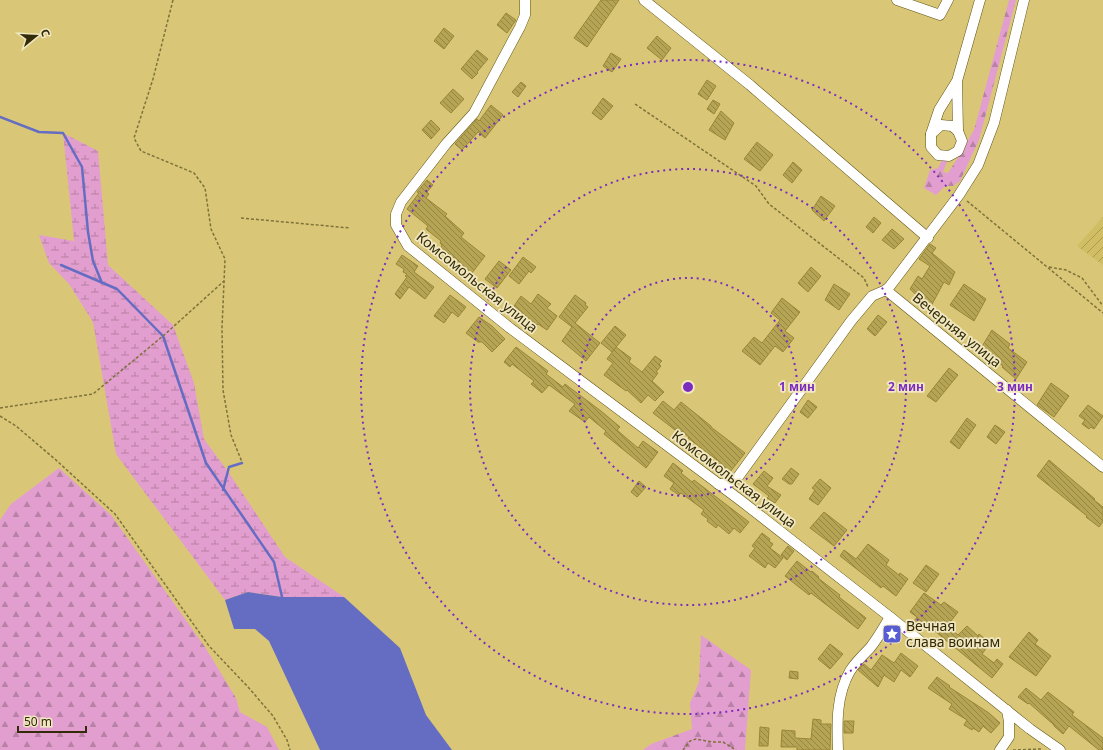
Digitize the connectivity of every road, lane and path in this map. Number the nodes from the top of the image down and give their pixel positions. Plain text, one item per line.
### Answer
1 (173, 0) edge
2 (526, 0) edge
3 (644, 0) edge
4 (897, 0) edge
5 (948, 0) edge
6 (980, 0) edge
7 (1024, 0) edge
8 (956, 81) junction
9 (635, 104) dead end
10 (958, 131) junction
11 (931, 134) junction
12 (959, 195) junction
13 (241, 218) dead end
14 (350, 228) dead end
15 (928, 238) junction
16 (1048, 267) junction
17 (224, 281) junction
18 (886, 290) junction
19 (872, 296) junction
20 (1103, 306) edge
21 (1103, 313) edge
22 (0, 408) edge
23 (0, 416) edge
24 (242, 462) dead end
25 (1103, 467) edge
26 (738, 477) junction
27 (718, 484) junction
28 (740, 500) junction
29 (890, 617) junction
30 (1007, 710) junction
31 (1030, 729) junction
32 (1009, 737) junction
33 (1044, 749) dead end
34 (290, 750) edge
35 (683, 750) edge
36 (736, 750) edge
37 (838, 750) edge
38 (1000, 750) edge
39 (1011, 750) edge
40 (1060, 750) edge

1 - 17 path
2 - 27 street, Комсомольская улица
3 - 15 street
4 - 5 street
6 - 8 street
7 - 12 street
8 - 10 street
8 - 11 street
9 - 19 path
10 - 11 street
10 - 11 street
12 - 15 street
12 - 16 path
13 - 14 path
15 - 18 street
16 - 20 path
16 - 21 path
17 - 22 path
17 - 24 path
18 - 19 street
18 - 25 street, Вечерняя улица
19 - 26 street
23 - 34 path
26 - 27 street
26 - 28 street
27 - 28 street, Комсомольская улица
28 - 29 street, Комсомольская улица
29 - 30 street, Комсомольская улица
29 - 37 street
30 - 31 street, Комсомольская улица
30 - 32 street
31 - 32 street
31 - 40 street, Комсомольская улица
32 - 38 street
33 - 39 path
35 - 36 path

